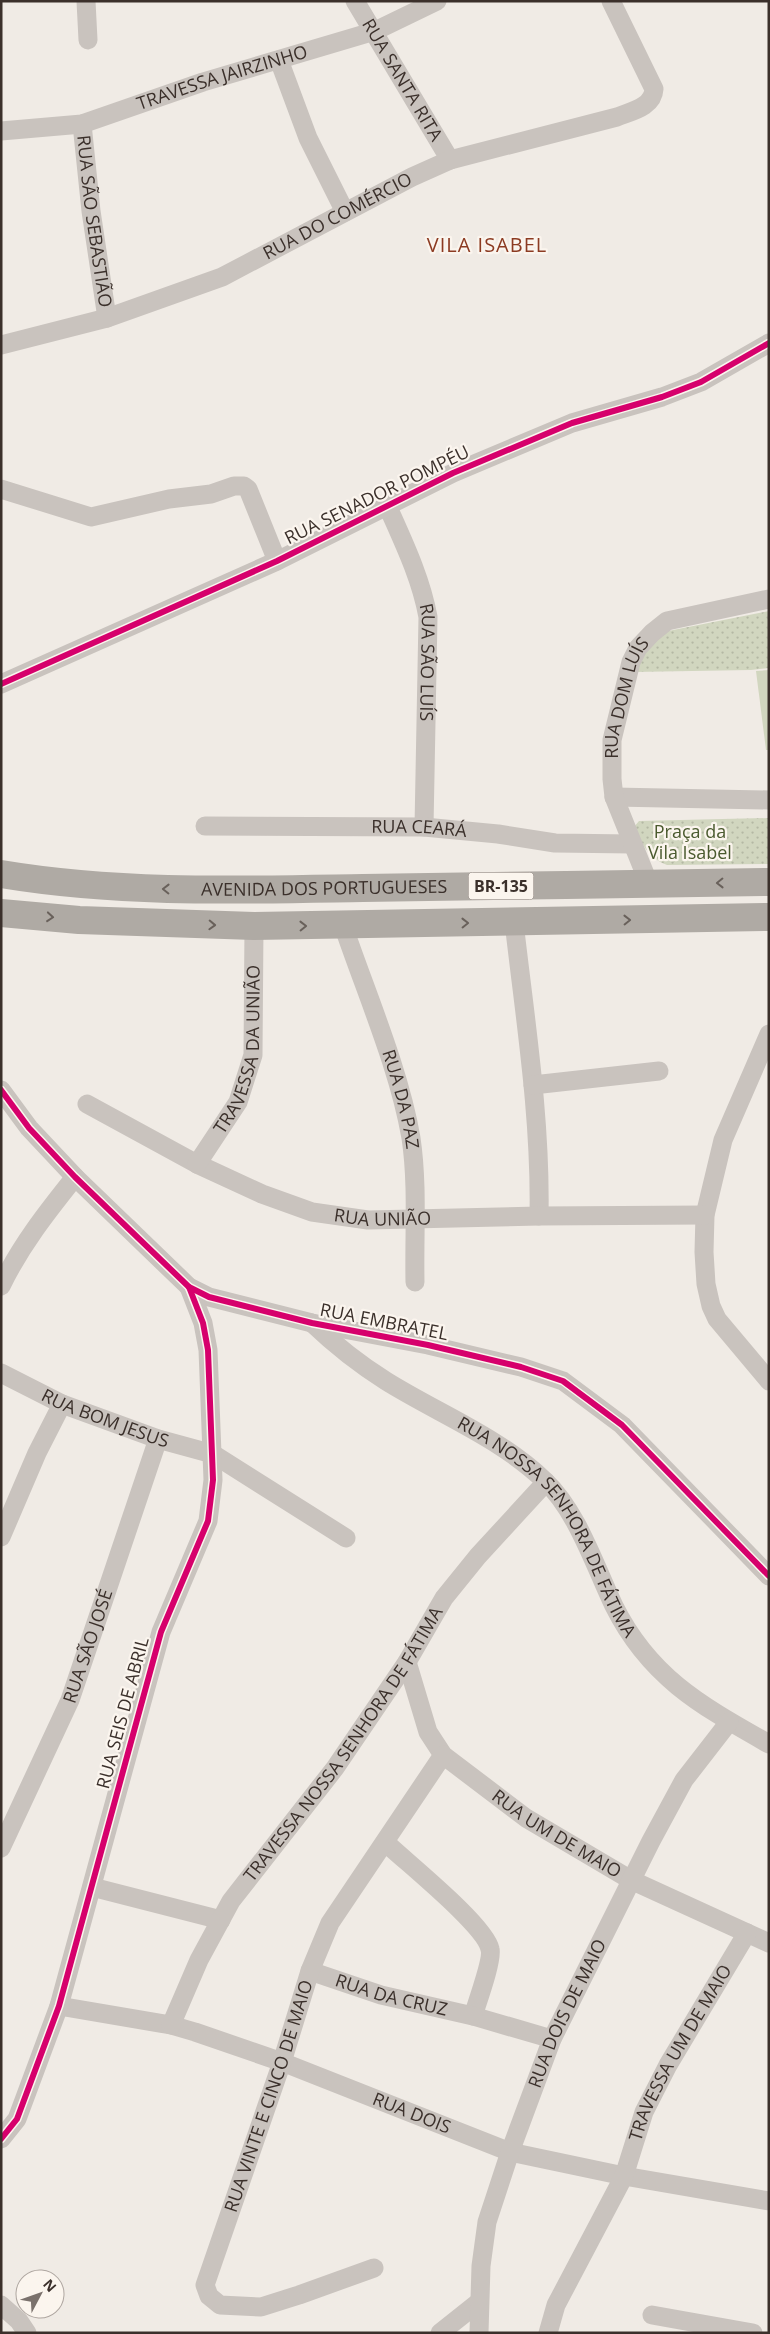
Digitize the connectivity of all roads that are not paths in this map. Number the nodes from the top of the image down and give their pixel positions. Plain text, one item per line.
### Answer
1 (86, 1) edge
2 (355, 1) edge
3 (437, 1) edge
4 (611, 1) edge
5 (375, 31) junction
6 (88, 40) dead end
7 (279, 60) junction
8 (82, 124) junction
9 (1, 131) edge
10 (450, 160) junction
11 (345, 212) junction
12 (107, 318) junction
13 (769, 343) edge
14 (1, 345) edge
15 (1, 489) edge
16 (387, 505) junction
17 (277, 561) junction
18 (769, 600) edge
19 (1, 684) edge
20 (614, 797) junction
21 (769, 800) edge
22 (205, 826) dead end
23 (424, 826) junction
24 (632, 844) junction
25 (1, 874) edge
26 (769, 882) edge
27 (649, 884) junction
28 (570, 885) junction
29 (2, 914) edge
30 (769, 918) edge
31 (514, 922) junction
32 (413, 924) junction
33 (343, 925) junction
34 (254, 926) junction
35 (769, 1034) edge
36 (659, 1071) dead end
37 (533, 1085) junction
38 (1, 1090) edge
39 (87, 1104) dead end
40 (198, 1164) junction
41 (75, 1177) junction
42 (704, 1215) junction
43 (539, 1216) junction
44 (414, 1219) junction
45 (415, 1282) dead end
46 (1, 1286) edge
47 (189, 1287) junction
48 (312, 1323) junction
49 (1, 1373) edge
50 (769, 1381) edge
51 (62, 1404) junction
52 (158, 1439) junction
53 (213, 1454) junction
54 (546, 1482) junction
55 (1, 1537) edge
56 (346, 1538) dead end
57 (769, 1576) edge
58 (407, 1662) junction
59 (729, 1722) junction
60 (769, 1744) edge
61 (443, 1755) junction
62 (385, 1842) junction
63 (1, 1848) edge
64 (631, 1880) junction
65 (92, 1887) junction
66 (221, 1920) junction
67 (747, 1933) junction
68 (769, 1943) edge
69 (310, 1971) junction
70 (59, 2006) junction
71 (473, 2016) junction
72 (171, 2025) junction
73 (552, 2039) junction
74 (282, 2062) junction
75 (1, 2139) edge
76 (510, 2152) junction
77 (624, 2176) junction
78 (769, 2201) edge
79 (374, 2268) dead end
80 (479, 2302) junction
81 (1, 2305) edge
82 (652, 2315) dead end
83 (27, 2333) edge
84 (440, 2333) edge
85 (479, 2333) edge
86 (548, 2333) edge
87 (753, 2333) edge

1 - 6 street
2 - 5 street, RUA SANTA RITA
3 - 5 street, TRAVESSA JAIRZINHO
4 - 10 street, RUA DO COMÉRCIO
5 - 7 street, TRAVESSA JAIRZINHO
5 - 10 street, RUA SANTA RITA
7 - 8 street, TRAVESSA JAIRZINHO
7 - 11 street
8 - 9 street, TRAVESSA JAIRZINHO
8 - 12 street, RUA SÃO SEBASTIÃO
10 - 11 street, RUA DO COMÉRCIO
11 - 12 street, RUA DO COMÉRCIO
12 - 14 street, RUA DO COMÉRCIO
13 - 16 street, RUA SENADOR POMPÉU
15 - 17 street
16 - 17 street, RUA SENADOR POMPÉU
16 - 23 street, RUA SÃO LUÍS
17 - 19 street, RUA SENADOR POMPÉU
18 - 20 street, RUA DOM LUÍS
20 - 21 street
20 - 24 street, RUA DOM LUÍS
22 - 23 street, RUA CEARÁ
23 - 24 street, RUA CEARÁ
24 - 27 street, RUA DOM LUÍS
28 -> 25 highway, AVENIDA DOS PORTUGUESES / BR-135
26 -> 27 highway, AVENIDA DOS PORTUGUESES / BR-135
27 - 28 highway, AVENIDA DOS PORTUGUESES / BR-135
28 - 32 highway
29 -> 34 highway, AVENIDA DOS PORTUGUESES / BR-135
31 -> 30 highway, AVENIDA DOS PORTUGUESES / BR-135
32 -> 31 highway, AVENIDA DOS PORTUGUESES / BR-135
31 - 37 street
32 - 33 highway, AVENIDA DOS PORTUGUESES / BR-135
34 -> 33 highway, AVENIDA DOS PORTUGUESES / BR-135
33 - 44 street, RUA DA PAZ
34 - 40 street, TRAVESSA DA UNIÃO
35 - 42 street
36 - 37 street
37 - 43 street
38 - 41 street, RUA EMBRATEL
39 - 40 street, RUA UNIÃO
40 - 44 street, RUA UNIÃO
41 - 46 street
41 - 47 street, RUA EMBRATEL
42 - 43 street, RUA UNIÃO
42 - 50 street
43 - 44 street, RUA UNIÃO
44 - 45 street, RUA DA PAZ
47 - 48 street, RUA EMBRATEL
47 - 53 street, RUA SEIS DE ABRIL
48 - 54 street, RUA NOSSA SENHORA DE FÁTIMA
48 - 57 street, RUA EMBRATEL
49 - 51 street, RUA BOM JESUS
51 - 52 street, RUA BOM JESUS
51 - 55 street
52 - 53 street, RUA BOM JESUS
52 - 63 street, RUA SÃO JOSÉ
53 - 56 street, RUA BOM JESUS
53 - 65 street, RUA SEIS DE ABRIL
54 - 58 street, TRAVESSA NOSSA SENHORA DE FÁTIMA
54 - 59 street, RUA NOSSA SENHORA DE FÁTIMA
58 - 61 street, RUA UM DE MAIO
58 - 66 street, TRAVESSA NOSSA SENHORA DE FÁTIMA
59 - 60 street, RUA NOSSA SENHORA DE FÁTIMA
59 - 64 street, RUA DOIS DE MAIO
61 - 62 street, RUA VINTE E CINCO DE MAIO
61 - 64 street, RUA UM DE MAIO
62 - 69 street, RUA VINTE E CINCO DE MAIO
62 - 71 street
64 - 67 street, RUA UM DE MAIO
64 - 73 street, RUA DOIS DE MAIO
65 - 66 street
65 - 70 street, RUA SEIS DE ABRIL
66 - 72 street, TRAVESSA NOSSA SENHORA DE FÁTIMA
67 - 68 street, RUA UM DE MAIO
67 - 77 street, TRAVESSA UM DE MAIO
69 - 71 street, RUA DA CRUZ
69 - 74 street, RUA VINTE E CINCO DE MAIO
70 - 72 street, RUA DOIS
70 - 75 street, RUA SEIS DE ABRIL
71 - 73 street, RUA DA CRUZ
72 - 74 street, RUA DOIS
73 - 76 street, RUA DOIS DE MAIO
74 - 76 street, RUA DOIS
74 - 79 street, RUA VINTE E CINCO DE MAIO
76 - 77 street, RUA DOIS
76 - 80 street, RUA DOIS DE MAIO
77 - 78 street, RUA DOIS
77 - 86 street, TRAVESSA UM DE MAIO
80 - 84 street
80 - 85 street, RUA DOIS DE MAIO
81 - 83 street
82 - 87 street

